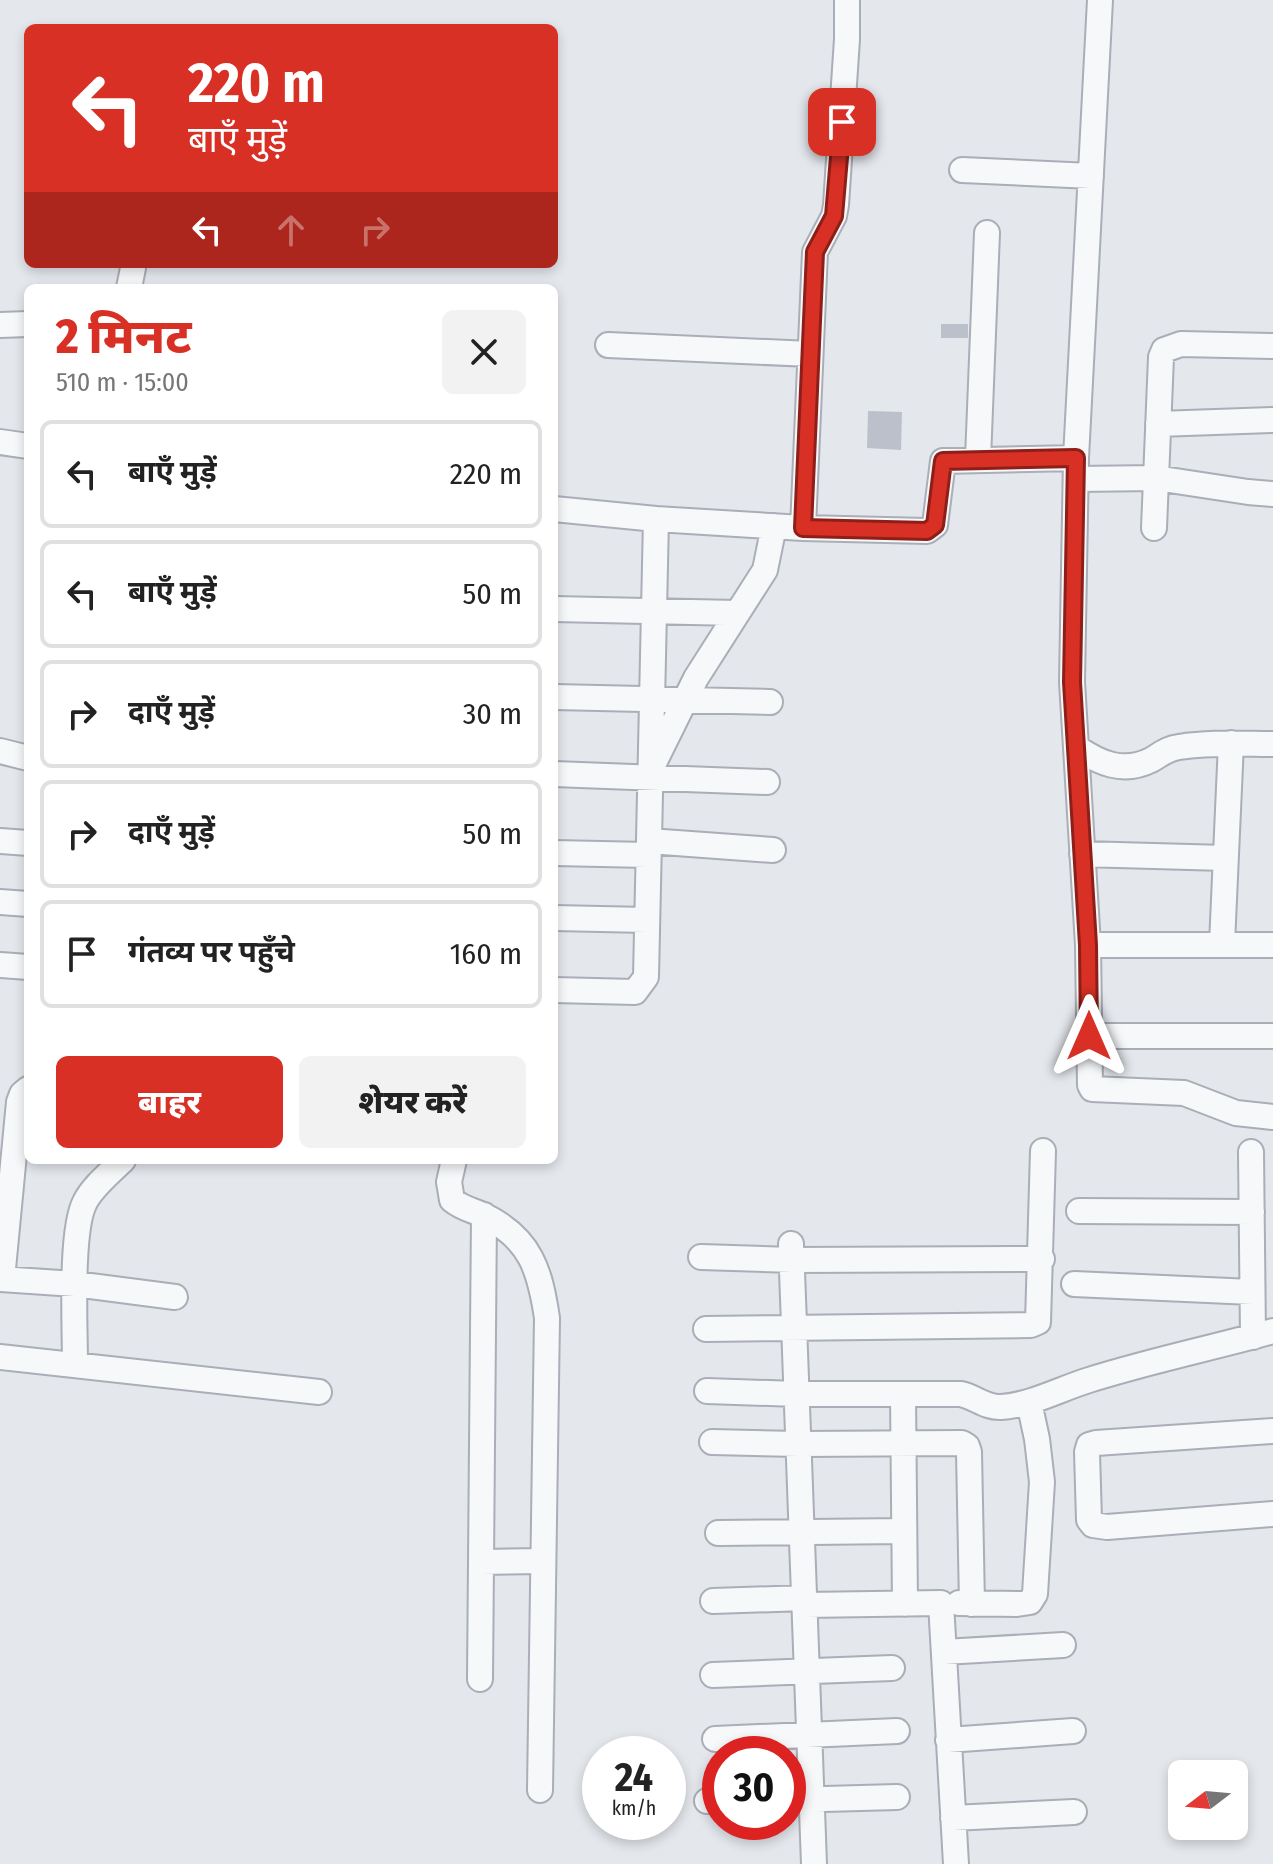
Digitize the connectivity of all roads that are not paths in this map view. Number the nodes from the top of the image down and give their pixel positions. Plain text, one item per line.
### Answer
1 (847, 0) edge
2 (1100, 0) edge
3 (962, 170) dead end
4 (1091, 176) junction
5 (987, 233) dead end
6 (24, 324) edge
7 (0, 325) edge
8 (608, 345) dead end
9 (1273, 346) edge
10 (810, 354) junction
11 (1273, 420) edge
12 (1158, 424) junction
13 (0, 442) edge
14 (24, 445) edge
15 (978, 459) junction
16 (1076, 469) junction
17 (1156, 478) junction
18 (1273, 494) edge
19 (558, 509) edge
20 (656, 519) junction
21 (774, 526) junction
22 (803, 528) junction
23 (1154, 528) dead end
24 (558, 609) edge
25 (653, 611) junction
26 (737, 613) junction
27 (558, 697) edge
28 (651, 699) junction
29 (685, 700) junction
30 (770, 702) dead end
31 (1231, 743) junction
32 (1273, 744) edge
33 (1076, 747) junction
34 (0, 751) edge
35 (24, 757) edge
36 (558, 774) edge
37 (649, 775) junction
38 (767, 782) dead end
39 (0, 841) edge
40 (24, 843) edge
41 (648, 848) junction
42 (773, 850) dead end
43 (558, 853) edge
44 (1082, 854) junction
45 (1225, 858) junction
46 (0, 902) edge
47 (24, 904) edge
48 (558, 918) edge
49 (647, 920) junction
50 (1222, 944) junction
51 (1088, 945) junction
52 (1273, 945) edge
53 (0, 965) edge
54 (24, 967) edge
55 (558, 990) edge
56 (1089, 1036) junction
57 (1273, 1036) edge
58 (24, 1092) edge
59 (1273, 1117) edge
60 (1043, 1151) dead end
61 (1251, 1152) dead end
62 (119, 1164) edge
63 (453, 1164) edge
64 (1079, 1211) dead end
65 (1252, 1212) junction
66 (484, 1215) junction
67 (791, 1252) junction
68 (701, 1257) dead end
69 (1042, 1259) junction
70 (1, 1279) edge
71 (75, 1284) junction
72 (1074, 1284) dead end
73 (1252, 1292) junction
74 (175, 1297) dead end
75 (706, 1329) dead end
76 (794, 1329) junction
77 (1263, 1334) edge
78 (0, 1357) edge
79 (75, 1364) junction
80 (707, 1391) dead end
81 (319, 1392) dead end
82 (797, 1394) junction
83 (903, 1394) junction
84 (1029, 1402) junction
85 (1273, 1431) edge
86 (712, 1442) dead end
87 (903, 1443) junction
88 (799, 1444) junction
89 (1273, 1514) edge
90 (802, 1530) junction
91 (903, 1531) junction
92 (718, 1533) dead end
93 (542, 1561) junction
94 (481, 1562) junction
95 (713, 1601) dead end
96 (805, 1601) junction
97 (941, 1603) junction
98 (905, 1604) junction
99 (972, 1604) junction
100 (1063, 1645) dead end
101 (944, 1652) junction
102 (892, 1668) dead end
103 (807, 1672) junction
104 (713, 1675) dead end
105 (480, 1679) dead end
106 (897, 1731) dead end
107 (1073, 1731) dead end
108 (809, 1735) junction
109 (786, 1736) edge
110 (948, 1740) junction
111 (806, 1757) edge
112 (540, 1790) dead end
113 (897, 1797) dead end
114 (806, 1800) edge
115 (1074, 1812) dead end
116 (953, 1818) junction
117 (806, 1827) edge
118 (814, 1864) edge
119 (956, 1864) edge

1 - 10 street
2 - 4 street
3 - 4 street
4 - 16 street
5 - 15 street
6 - 7 street
8 - 10 street
9 - 12 street
10 - 22 street
11 - 12 street
12 - 17 street
13 - 14 street
15 - 16 street
15 - 22 street
16 - 17 street
16 - 33 street
17 - 18 street
17 - 23 street
19 - 20 street
20 - 21 street
20 - 25 street
21 - 22 street
21 - 26 street
24 - 25 street
25 - 26 street
25 - 28 street
26 - 29 street
27 - 28 street
28 - 29 street
28 - 37 street
29 - 30 street
29 - 37 street
31 - 32 street
31 - 33 street
31 - 45 street
33 - 44 street
34 - 35 street
36 - 37 street
37 - 38 street
37 - 41 street
39 - 40 street
41 - 42 street
41 - 43 street
41 - 49 street
44 - 45 street
44 - 51 street
45 - 50 street
46 - 47 street
48 - 49 street
49 - 55 street
50 - 51 street
50 - 52 street
51 - 56 street
53 - 54 street
56 - 57 street
56 - 59 street
58 - 70 street
60 - 69 street
61 - 65 street
62 - 71 street
63 - 66 street
64 - 65 street
65 - 73 street
66 - 93 street
66 - 94 street
67 - 68 street
67 - 69 street
67 - 76 street
69 - 76 street
70 - 71 street
71 - 74 street
71 - 79 street
72 - 73 street
73 - 77 street
75 - 76 street
76 - 82 street
77 - 84 street
78 - 79 street
79 - 81 street
80 - 82 street
82 - 83 street
82 - 88 street
83 - 84 street
83 - 87 street
84 - 99 street
85 - 89 street
86 - 88 street
87 - 88 street
87 - 91 street
87 - 99 street
88 - 90 street
90 - 91 street
90 - 92 street
90 - 96 street
91 - 98 street
93 - 94 street
93 - 112 street
94 - 105 street
95 - 96 street
96 - 98 street
96 - 103 street
97 - 98 street
97 - 99 street
97 - 101 street
100 - 101 street
101 - 110 street
102 - 103 street
103 - 104 street
103 - 108 street
106 - 108 street
107 - 110 street
108 - 109 street
108 - 111 street
110 - 116 street
113 - 114 street
115 - 116 street
116 - 119 street
117 - 118 street

